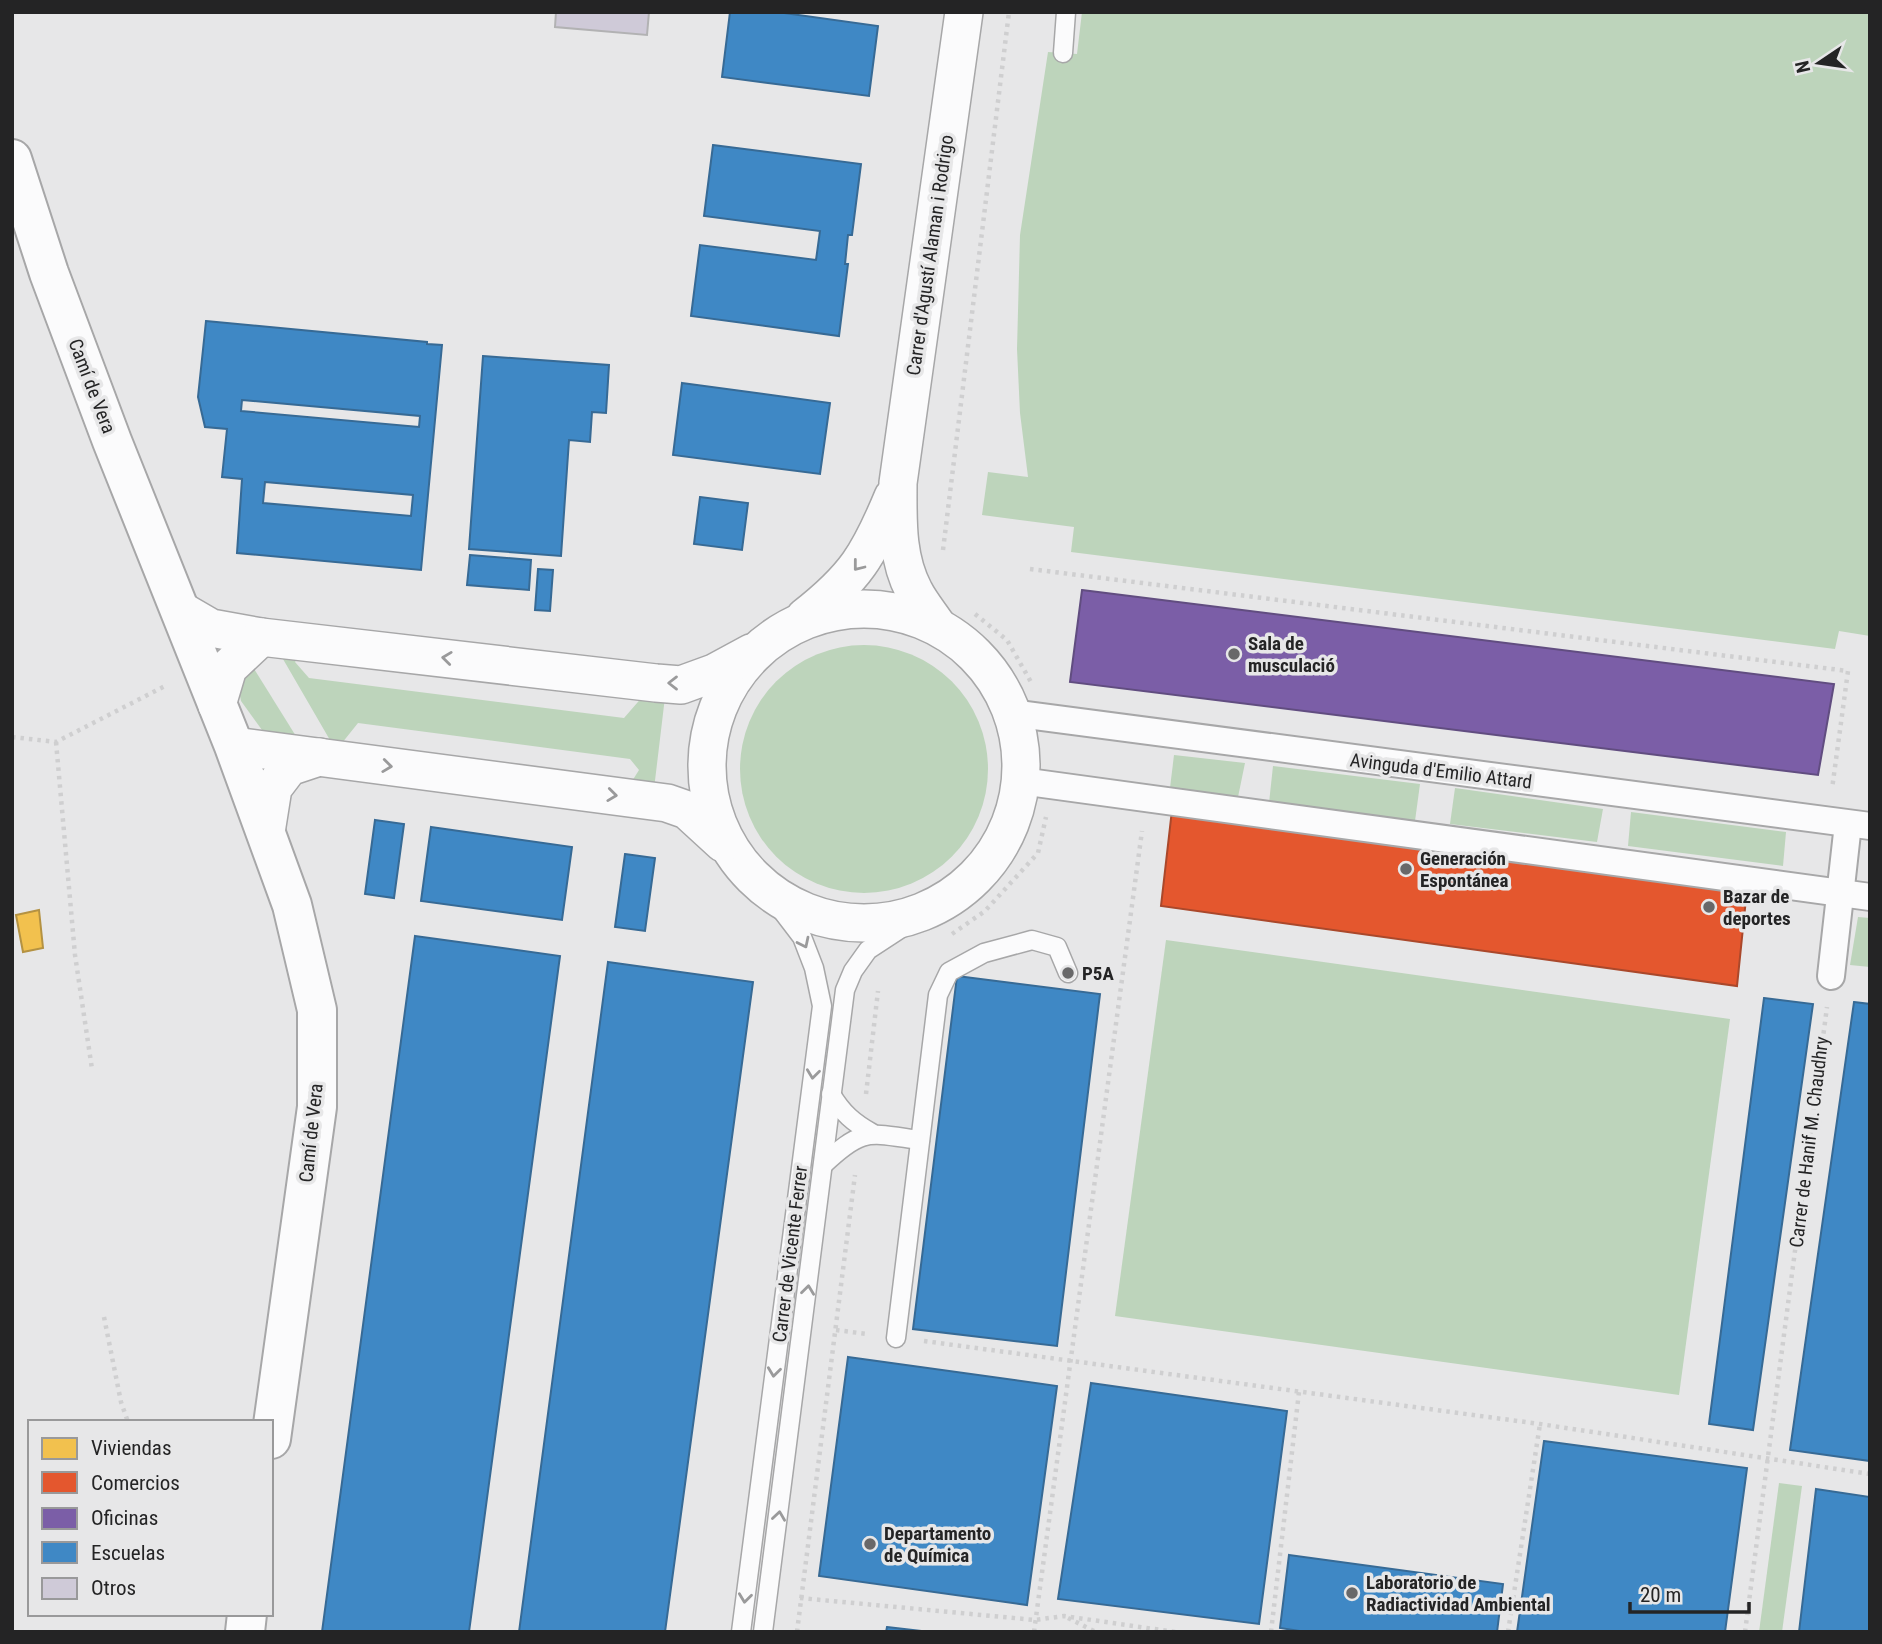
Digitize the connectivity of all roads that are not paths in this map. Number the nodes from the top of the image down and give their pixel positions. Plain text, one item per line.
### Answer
1 (1066, 12) edge
2 (962, 17) edge
3 (1063, 53) dead end
4 (12, 159) edge
5 (898, 483) junction
6 (180, 610) junction
7 (953, 618) junction
8 (795, 624) junction
9 (261, 636) junction
10 (758, 649) junction
11 (217, 705) junction
12 (1012, 713) junction
13 (234, 746) junction
14 (319, 757) junction
15 (1038, 783) junction
16 (1848, 824) edge
17 (265, 832) junction
18 (732, 852) junction
19 (766, 890) junction
20 (1840, 894) junction
21 (1870, 897) edge
22 (937, 924) junction
23 (1068, 973) dead end
24 (1830, 976) road end
25 (831, 1094) junction
26 (872, 1133) junction
27 (920, 1140) junction
28 (823, 1165) junction
29 (896, 1338) road end
30 (273, 1425) edge
31 (741, 1632) edge
32 (763, 1632) edge

1 - 3 lane
2 - 5 street, Carrer d'Agustí Alaman i Rodrigo
4 - 6 street, Camí de Vera
5 - 7 street, Carrer d'Agustí Alaman i Rodrigo
5 -> 8 street, Carrer d'Agustí Alaman i Rodrigo
6 - 9 street
6 - 11 street, Camí de Vera
7 - 8 street
7 - 12 street
8 - 10 street
10 -> 9 street
9 - 11 street
10 - 18 street
11 - 13 street, Camí de Vera
12 - 15 street
12 - 16 street, Avinguda d'Emilio Attard
13 - 14 street
13 - 17 street, Camí de Vera
14 - 17 street
14 -> 18 street
15 - 20 street
15 - 22 street
16 - 20 street
17 - 30 street, Camí de Vera
18 - 19 street
19 - 22 street
19 -> 31 lane, Carrer de Vicente Ferrer
20 - 21 street
20 - 24 street
22 - 25 lane, Carrer de Vicente Ferrer
23 - 27 lane
25 - 26 lane
25 - 28 lane, Carrer de Vicente Ferrer
26 - 27 lane
26 - 28 lane
27 - 29 lane
32 -> 28 lane, Carrer de Vicente Ferrer

